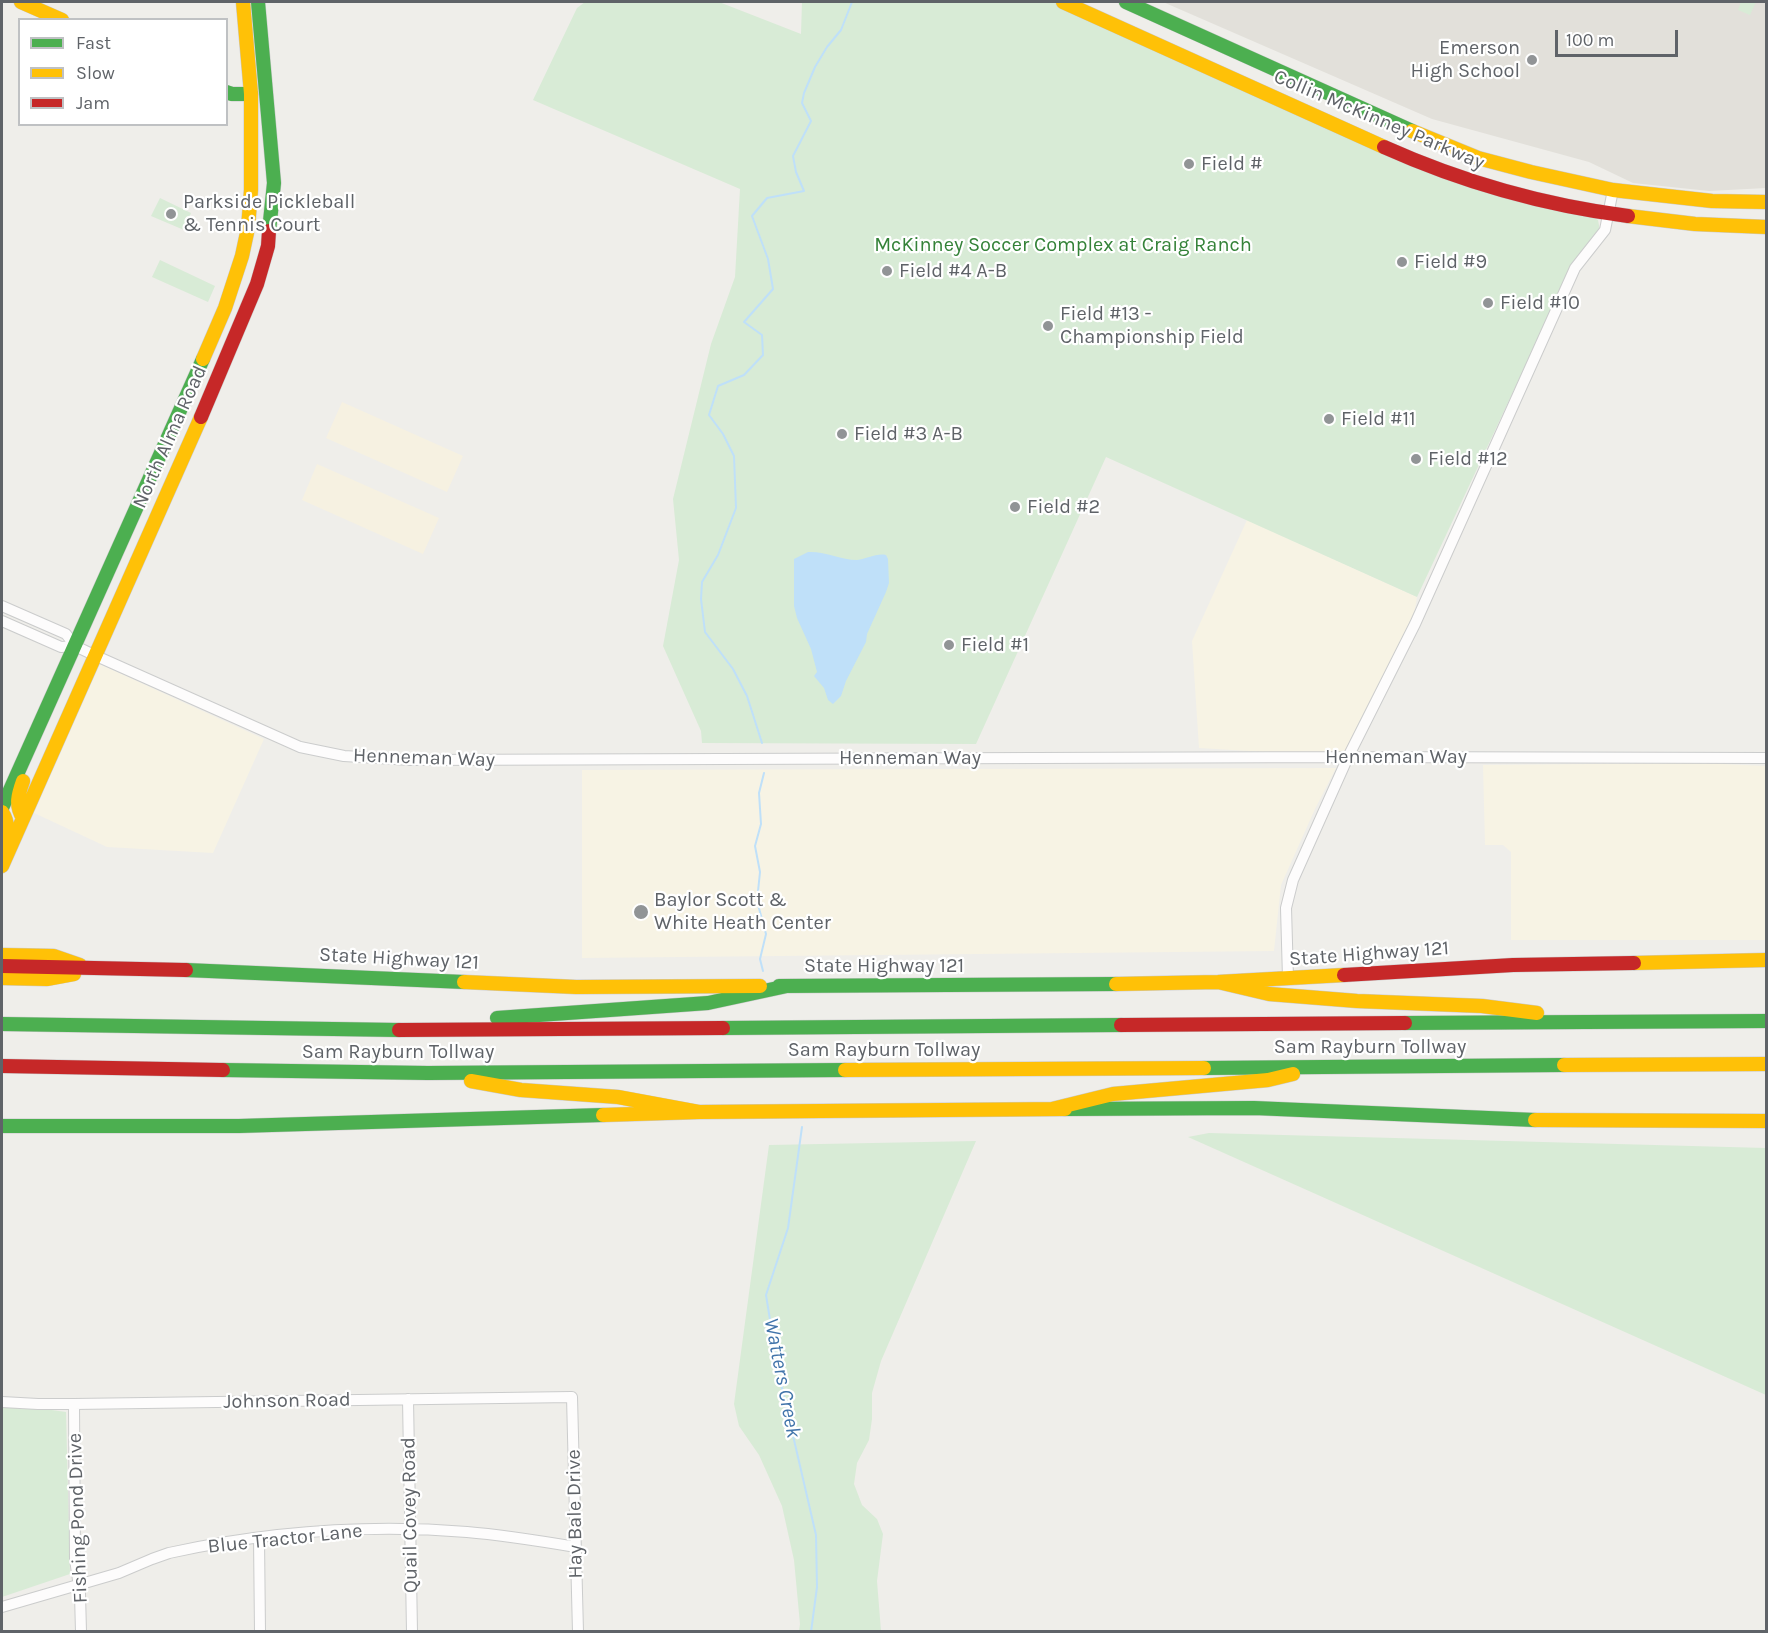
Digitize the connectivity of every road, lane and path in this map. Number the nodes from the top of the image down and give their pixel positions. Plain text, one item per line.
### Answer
1 (21, 2) edge
2 (243, 2) edge
3 (258, 2) edge
4 (1063, 2) edge
5 (1126, 2) edge
6 (57, 18) edge
7 (228, 93) edge
8 (251, 94) junction
9 (1350, 103) junction
10 (1339, 127) junction
11 (1613, 190) junction
12 (1767, 202) edge
13 (1610, 215) junction
14 (1767, 227) edge
15 (236, 274) junction
16 (257, 284) junction
17 (164, 445) junction
18 (184, 453) junction
19 (2, 606) edge
20 (2, 621) edge
21 (75, 646) junction
22 (94, 655) junction
23 (34, 736) junction
24 (1348, 757) junction
25 (1767, 758) edge
26 (2, 810) edge
27 (23, 818) junction
28 (2, 849) edge
29 (2, 866) edge
30 (2, 955) edge
31 (1767, 960) edge
32 (2, 966) edge
33 (93, 969) junction
34 (2, 978) edge
35 (1288, 978) junction
36 (1218, 982) junction
37 (787, 986) junction
38 (1767, 1021) edge
39 (1604, 1022) junction
40 (2, 1024) edge
41 (378, 1030) junction
42 (1767, 1064) edge
43 (2, 1066) edge
44 (1320, 1067) junction
45 (428, 1073) junction
46 (1052, 1109) junction
47 (699, 1112) junction
48 (1767, 1121) edge
49 (2, 1126) edge
50 (572, 1397) joint
51 (408, 1399) junction
52 (2, 1401) edge
53 (74, 1404) junction
54 (410, 1529) junction
55 (258, 1538) junction
56 (576, 1547) junction
57 (79, 1585) junction
58 (2, 1607) edge
59 (81, 1632) edge
60 (260, 1632) edge
61 (412, 1632) edge
62 (578, 1632) edge

1 - 6 main road
2 - 8 main road, North Alma Road
3 - 16 main road, North Alma Road
4 - 10 main road, Collin McKinney Parkway
5 - 9 main road, Collin McKinney Parkway
7 - 8 main road
8 - 15 main road, North Alma Road
9 - 10 main road
9 - 11 main road, Collin McKinney Parkway
10 - 13 main road, Collin McKinney Parkway
11 - 12 main road, Collin McKinney Parkway
11 - 13 street
13 - 14 main road, Collin McKinney Parkway
13 - 24 street
15 - 16 main road
15 - 17 main road, North Alma Road
16 - 18 main road, North Alma Road
17 - 18 main road
17 - 21 main road, North Alma Road
18 - 22 main road, North Alma Road
19 - 21 street, Henneman Way
20 - 21 street, Henneman Way
21 - 22 street, Henneman Way
21 - 23 main road, North Alma Road
22 - 24 street, Henneman Way
22 - 27 main road, North Alma Road
23 - 26 main road, North Alma Road
23 - 27 main road
24 - 25 street, Henneman Way
24 - 35 street
26 - 28 main road
27 - 29 main road, North Alma Road
30 - 33 main road
31 - 35 main road, State Highway 121
32 - 33 main road, State Highway 121
33 - 34 main road
33 - 37 main road, State Highway 121
35 - 36 main road, State Highway 121
36 - 37 main road, State Highway 121
36 - 39 main road
37 - 41 main road
38 - 39 main road, Sam Rayburn Tollway
39 - 41 main road, Sam Rayburn Tollway
40 - 41 main road, Sam Rayburn Tollway
42 - 44 main road, Sam Rayburn Tollway
43 - 45 main road, Sam Rayburn Tollway
44 - 45 main road, Sam Rayburn Tollway
44 - 46 main road
45 - 47 main road
46 - 47 main road
46 - 48 main road
47 - 49 main road
50 - 51 street, Johnson Road
50 - 56 street, Hay Bale Drive
51 - 53 street, Johnson Road
51 - 54 street, Quail Covey Road
52 - 53 street, Johnson Road
53 - 57 street, Fishing Pond Drive
54 - 55 street, Blue Tractor Lane
54 - 56 street, Blue Tractor Lane
54 - 61 street, Quail Covey Road
55 - 57 street, Blue Tractor Lane
55 - 60 street
56 - 62 street, Hay Bale Drive
57 - 58 street, Blue Tractor Lane
57 - 59 street, Fishing Pond Drive

